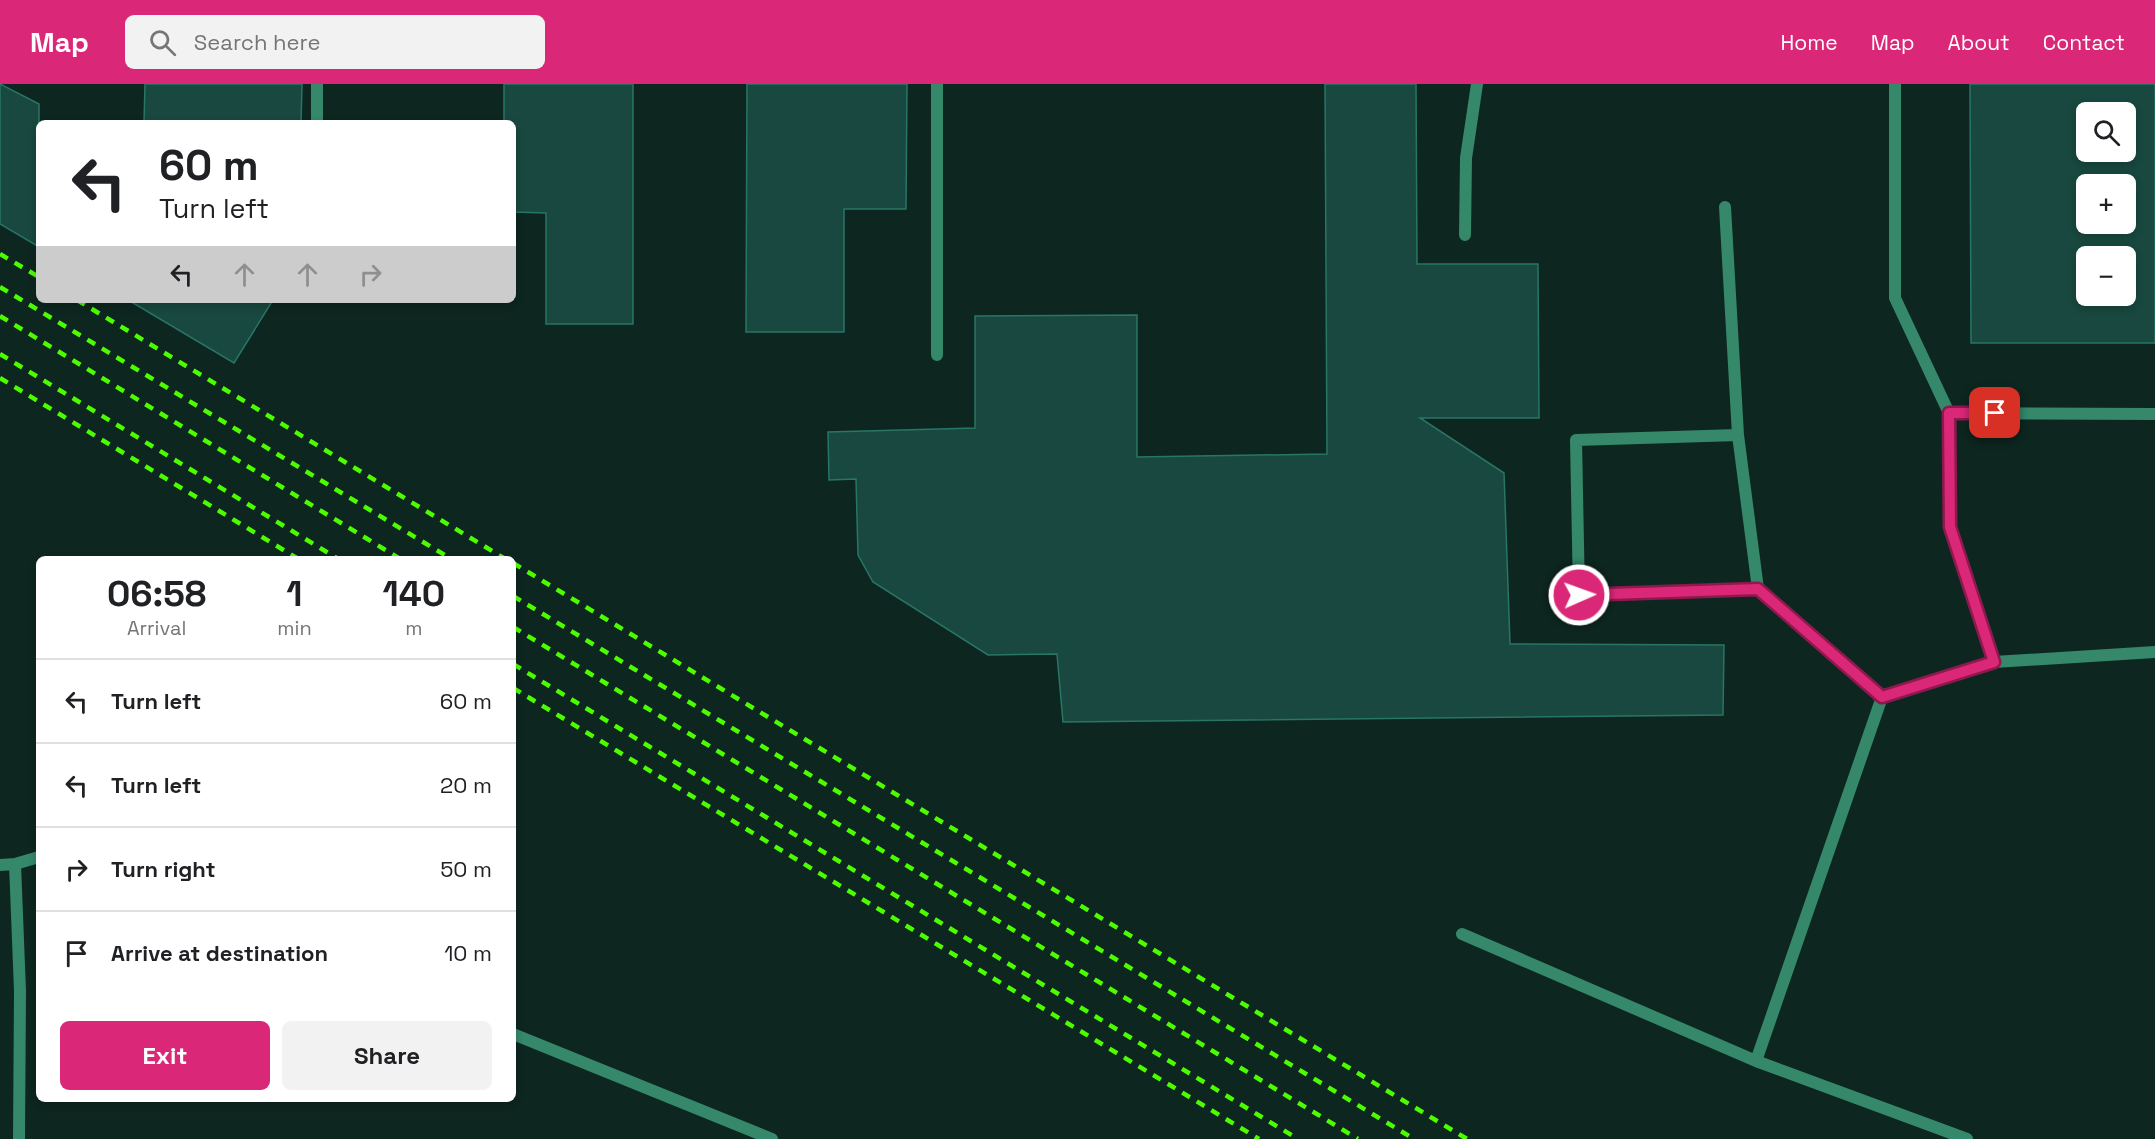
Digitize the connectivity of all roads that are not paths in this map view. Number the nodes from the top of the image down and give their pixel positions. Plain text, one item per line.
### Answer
1 (317, 84) edge
2 (937, 84) edge
3 (1477, 84) edge
4 (1895, 84) edge
5 (317, 120) edge
6 (1725, 207) dead end
7 (1465, 235) dead end
8 (937, 354) dead end
9 (1949, 413) junction
10 (2155, 414) edge
11 (1738, 435) junction
12 (1758, 589) junction
13 (2155, 652) edge
14 (1994, 662) junction
15 (1882, 697) junction
16 (36, 858) edge
17 (15, 864) junction
18 (0, 865) edge
19 (1462, 934) dead end
20 (516, 1035) edge
21 (1756, 1061) junction
22 (19, 1139) edge
23 (772, 1139) edge
24 (1967, 1139) edge

1 - 5 lane
2 - 8 lane
3 - 7 lane
4 - 9 lane
6 - 11 lane
9 - 10 lane
9 - 14 lane
11 - 12 lane
11 - 12 lane
12 - 15 lane
13 - 14 lane
14 - 15 lane
15 - 21 lane
16 - 17 lane
17 - 18 lane
17 - 22 lane
19 - 21 lane
20 - 23 lane
21 - 24 lane

